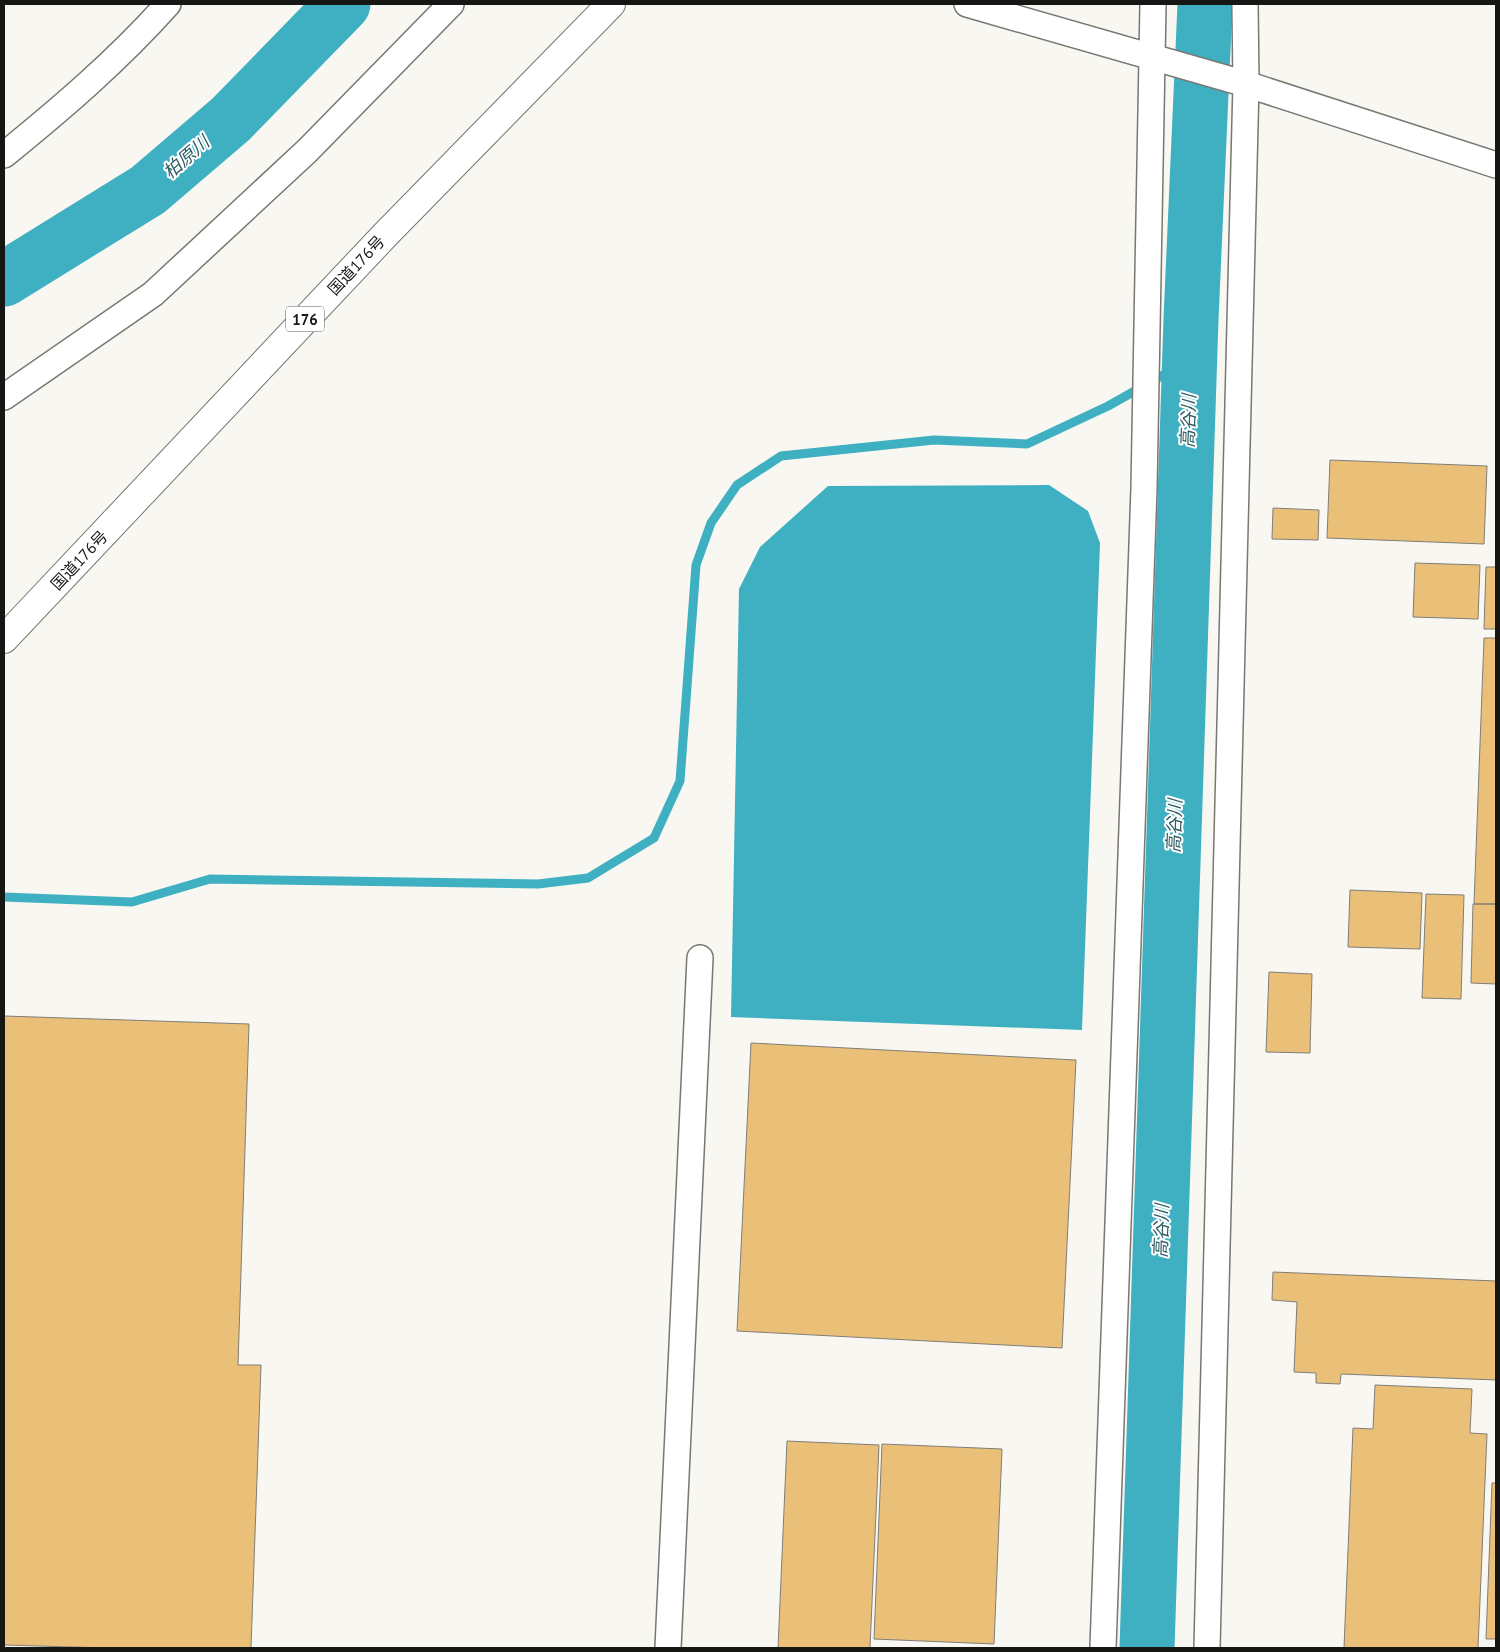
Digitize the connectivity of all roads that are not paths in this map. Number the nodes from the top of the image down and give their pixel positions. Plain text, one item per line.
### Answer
1 (168, 4) edge
2 (451, 4) edge
3 (611, 4) edge
4 (967, 4) edge
5 (1153, 4) edge
6 (1245, 4) edge
7 (1152, 57) junction
8 (1246, 84) junction
9 (4, 155) edge
10 (1496, 165) edge
11 (4, 397) edge
12 (4, 639) edge
13 (700, 958) dead end
14 (668, 1648) edge
15 (1103, 1648) edge
16 (1207, 1648) edge

1 - 9 street
2 - 11 street
3 - 12 highway, 国道176号 / 176
4 - 7 street
5 - 7 street
6 - 8 street
7 - 8 street
7 - 15 street
8 - 10 street
8 - 16 street
13 - 14 street

